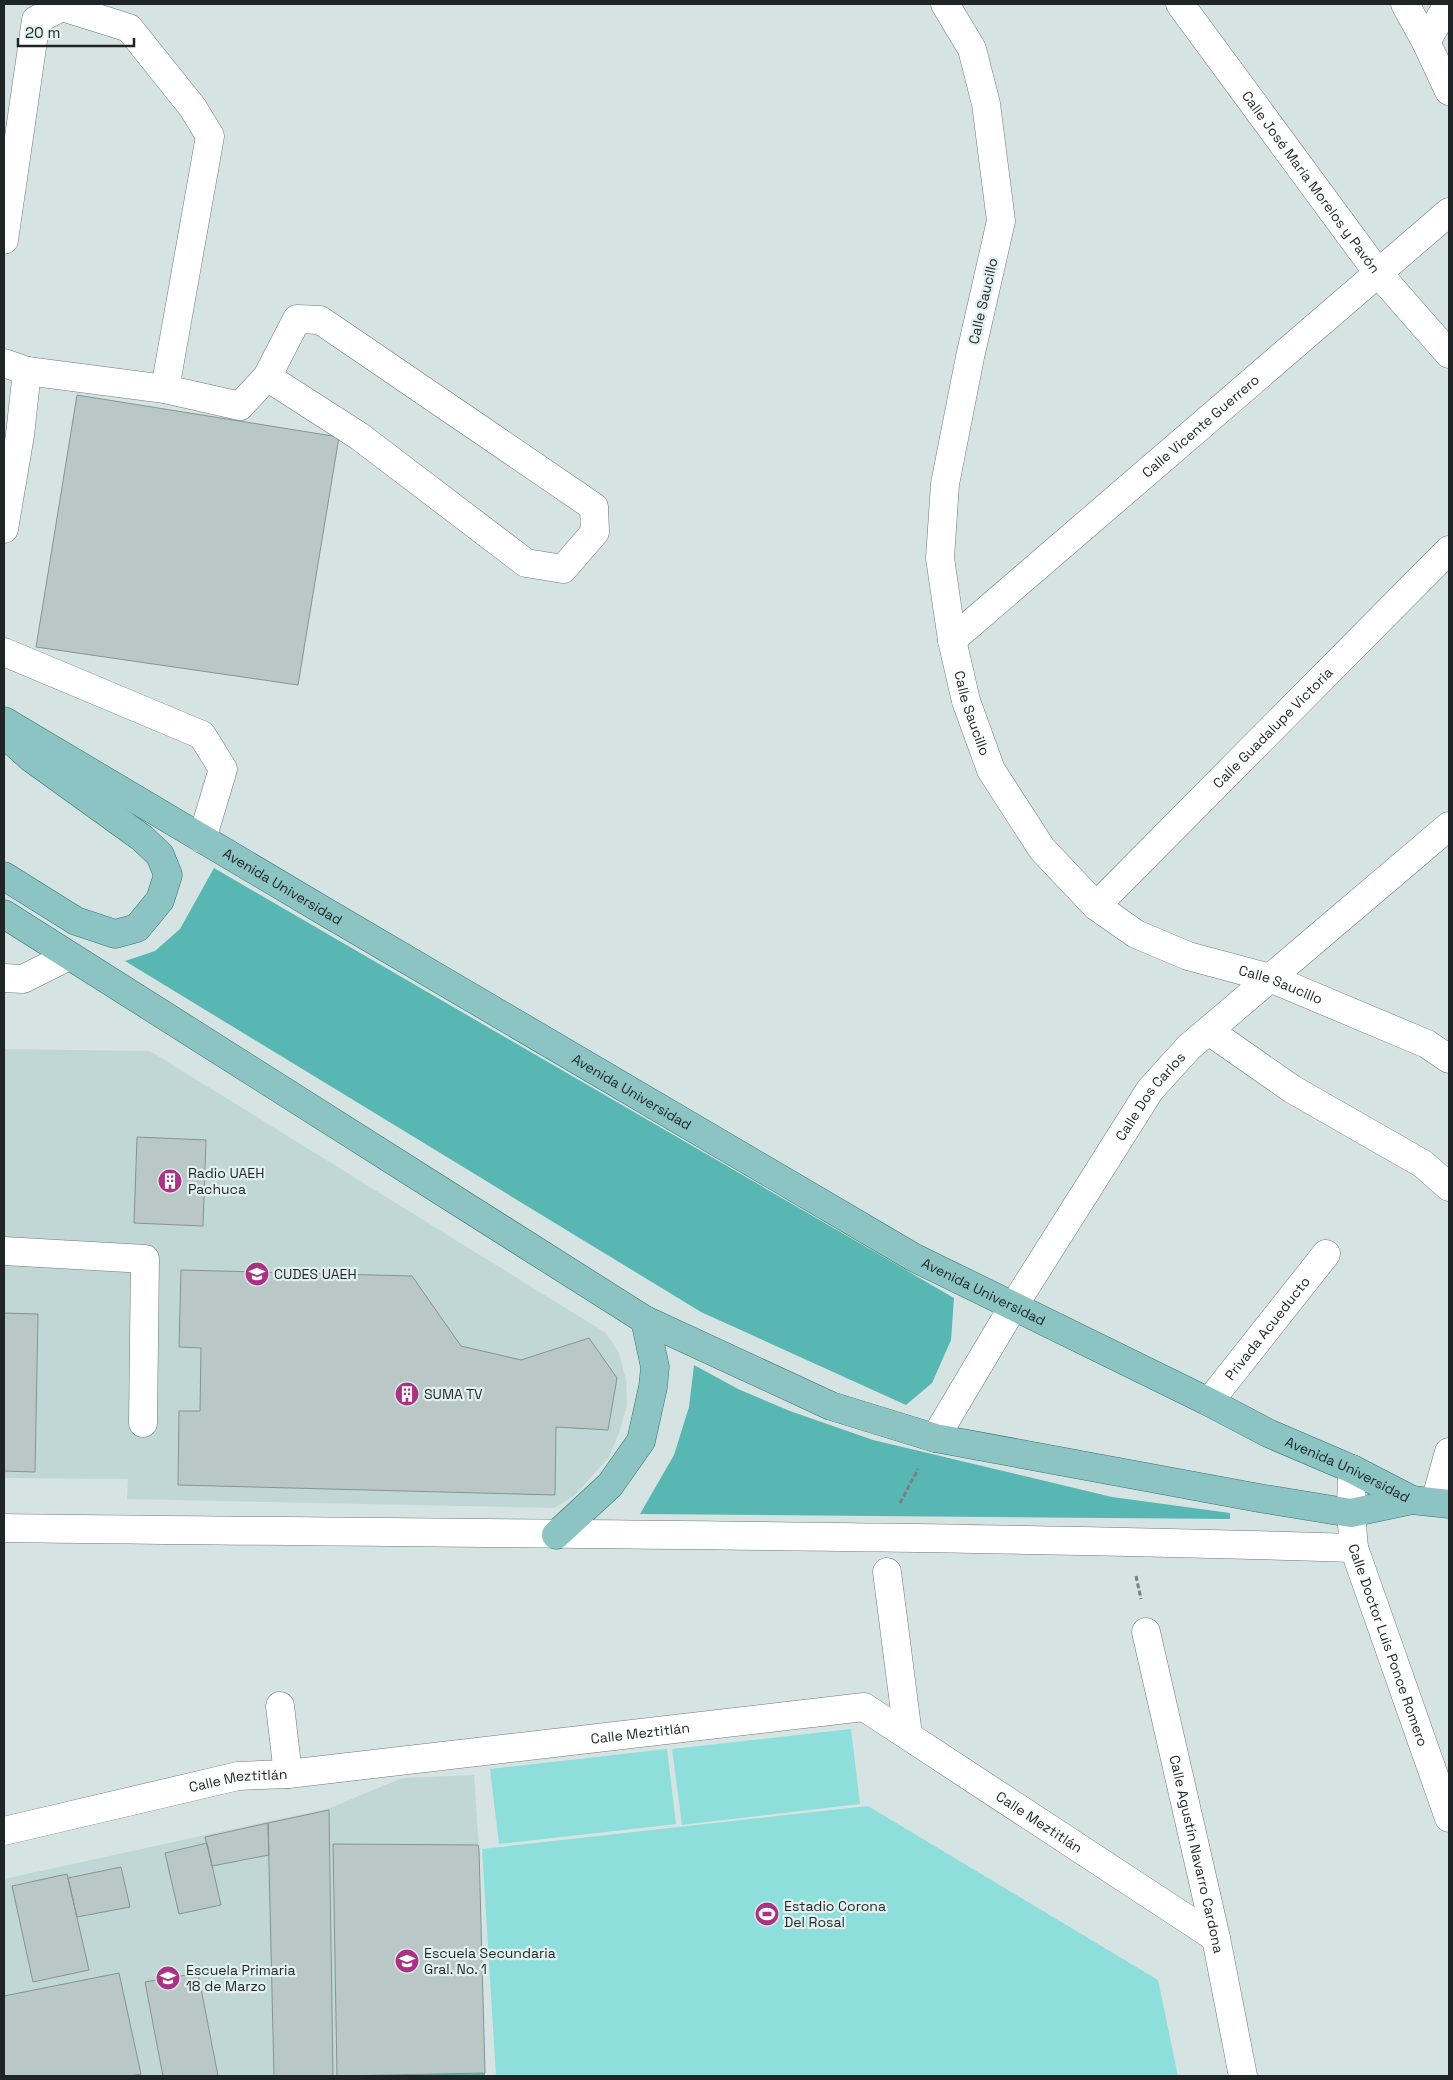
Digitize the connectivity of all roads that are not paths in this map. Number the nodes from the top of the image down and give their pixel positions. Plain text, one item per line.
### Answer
1 (945, 4) edge
2 (1180, 4) edge
3 (1405, 4) edge
4 (1448, 4) edge
5 (1426, 42) junction
6 (1449, 91) edge
7 (1449, 212) edge
8 (4, 240) edge
9 (1378, 273) junction
10 (1449, 354) edge
11 (15, 367) edge
12 (267, 377) junction
13 (165, 390) junction
14 (4, 530) edge
15 (1449, 550) edge
16 (952, 640) junction
17 (4, 652) edge
18 (4, 720) edge
19 (4, 733) edge
20 (1449, 826) edge
21 (202, 839) junction
22 (4, 876) edge
23 (1096, 906) junction
24 (4, 914) edge
25 (70, 956) junction
26 (4, 978) edge
27 (1270, 978) junction
28 (1208, 1031) junction
29 (1449, 1059) edge
30 (1449, 1187) edge
31 (4, 1251) edge
32 (1326, 1254) dead end
33 (1013, 1307) junction
34 (645, 1320) junction
35 (1209, 1402) junction
36 (143, 1423) dead end
37 (935, 1438) junction
38 (1449, 1452) edge
39 (1352, 1469) junction
40 (1432, 1502) edge
41 (1351, 1513) junction
42 (4, 1528) edge
43 (556, 1535) junction
44 (1354, 1548) junction
45 (886, 1572) dead end
46 (1146, 1632) dead end
47 (280, 1706) dead end
48 (908, 1735) junction
49 (288, 1774) junction
50 (1449, 1818) edge
51 (4, 1831) edge
52 (1216, 1938) junction
53 (1243, 2076) edge

1 - 16 street, Calle Saucillo
2 - 9 street, Calle José María Morelos y Pavón
3 - 5 street
4 - 5 street
5 - 6 street
7 - 9 street, Calle Vicente Guerrero
8 - 13 street
9 - 10 street, Calle José María Morelos y Pavón
9 - 16 street, Calle Vicente Guerrero
11 - 13 street
11 - 14 street
12 - 12 street
12 - 13 street
15 - 23 street, Calle Guadalupe Victoria
16 - 23 street, Calle Saucillo
17 - 21 street
18 - 21 main road, Avenida Universidad
19 - 22 main road
20 - 27 street, Calle Dos Carlos
21 - 33 main road, Avenida Universidad
23 - 27 street, Calle Saucillo
24 - 25 main road, Avenida Universidad
25 - 26 street
25 - 34 main road, Avenida Universidad
27 - 28 street, Calle Dos Carlos
27 - 29 street, Calle Saucillo
28 - 30 street
28 - 33 street, Calle Dos Carlos
31 - 36 street
32 - 35 street, Privada Acueducto
33 - 35 main road, Avenida Universidad
33 - 37 street, Calle Dos Carlos
34 - 37 main road, Avenida Universidad
34 - 43 main road
35 - 39 main road, Avenida Universidad
37 - 41 main road, Avenida Universidad
38 - 40 street
39 - 40 main road, Avenida Universidad
39 - 41 street, Calle Doctor Luis Ponce Romero
40 - 41 main road, Avenida Universidad
41 - 44 street, Calle Doctor Luis Ponce Romero
42 - 43 street
43 - 44 street
44 - 50 street, Calle Doctor Luis Ponce Romero
45 - 48 street
46 - 52 street, Calle Agustín Navarro Cardona
47 - 49 street
48 - 49 street, Calle Meztitlán
48 - 52 street, Calle Meztitlán
49 - 51 street, Calle Meztitlán
52 - 53 street, Calle Agustín Navarro Cardona

